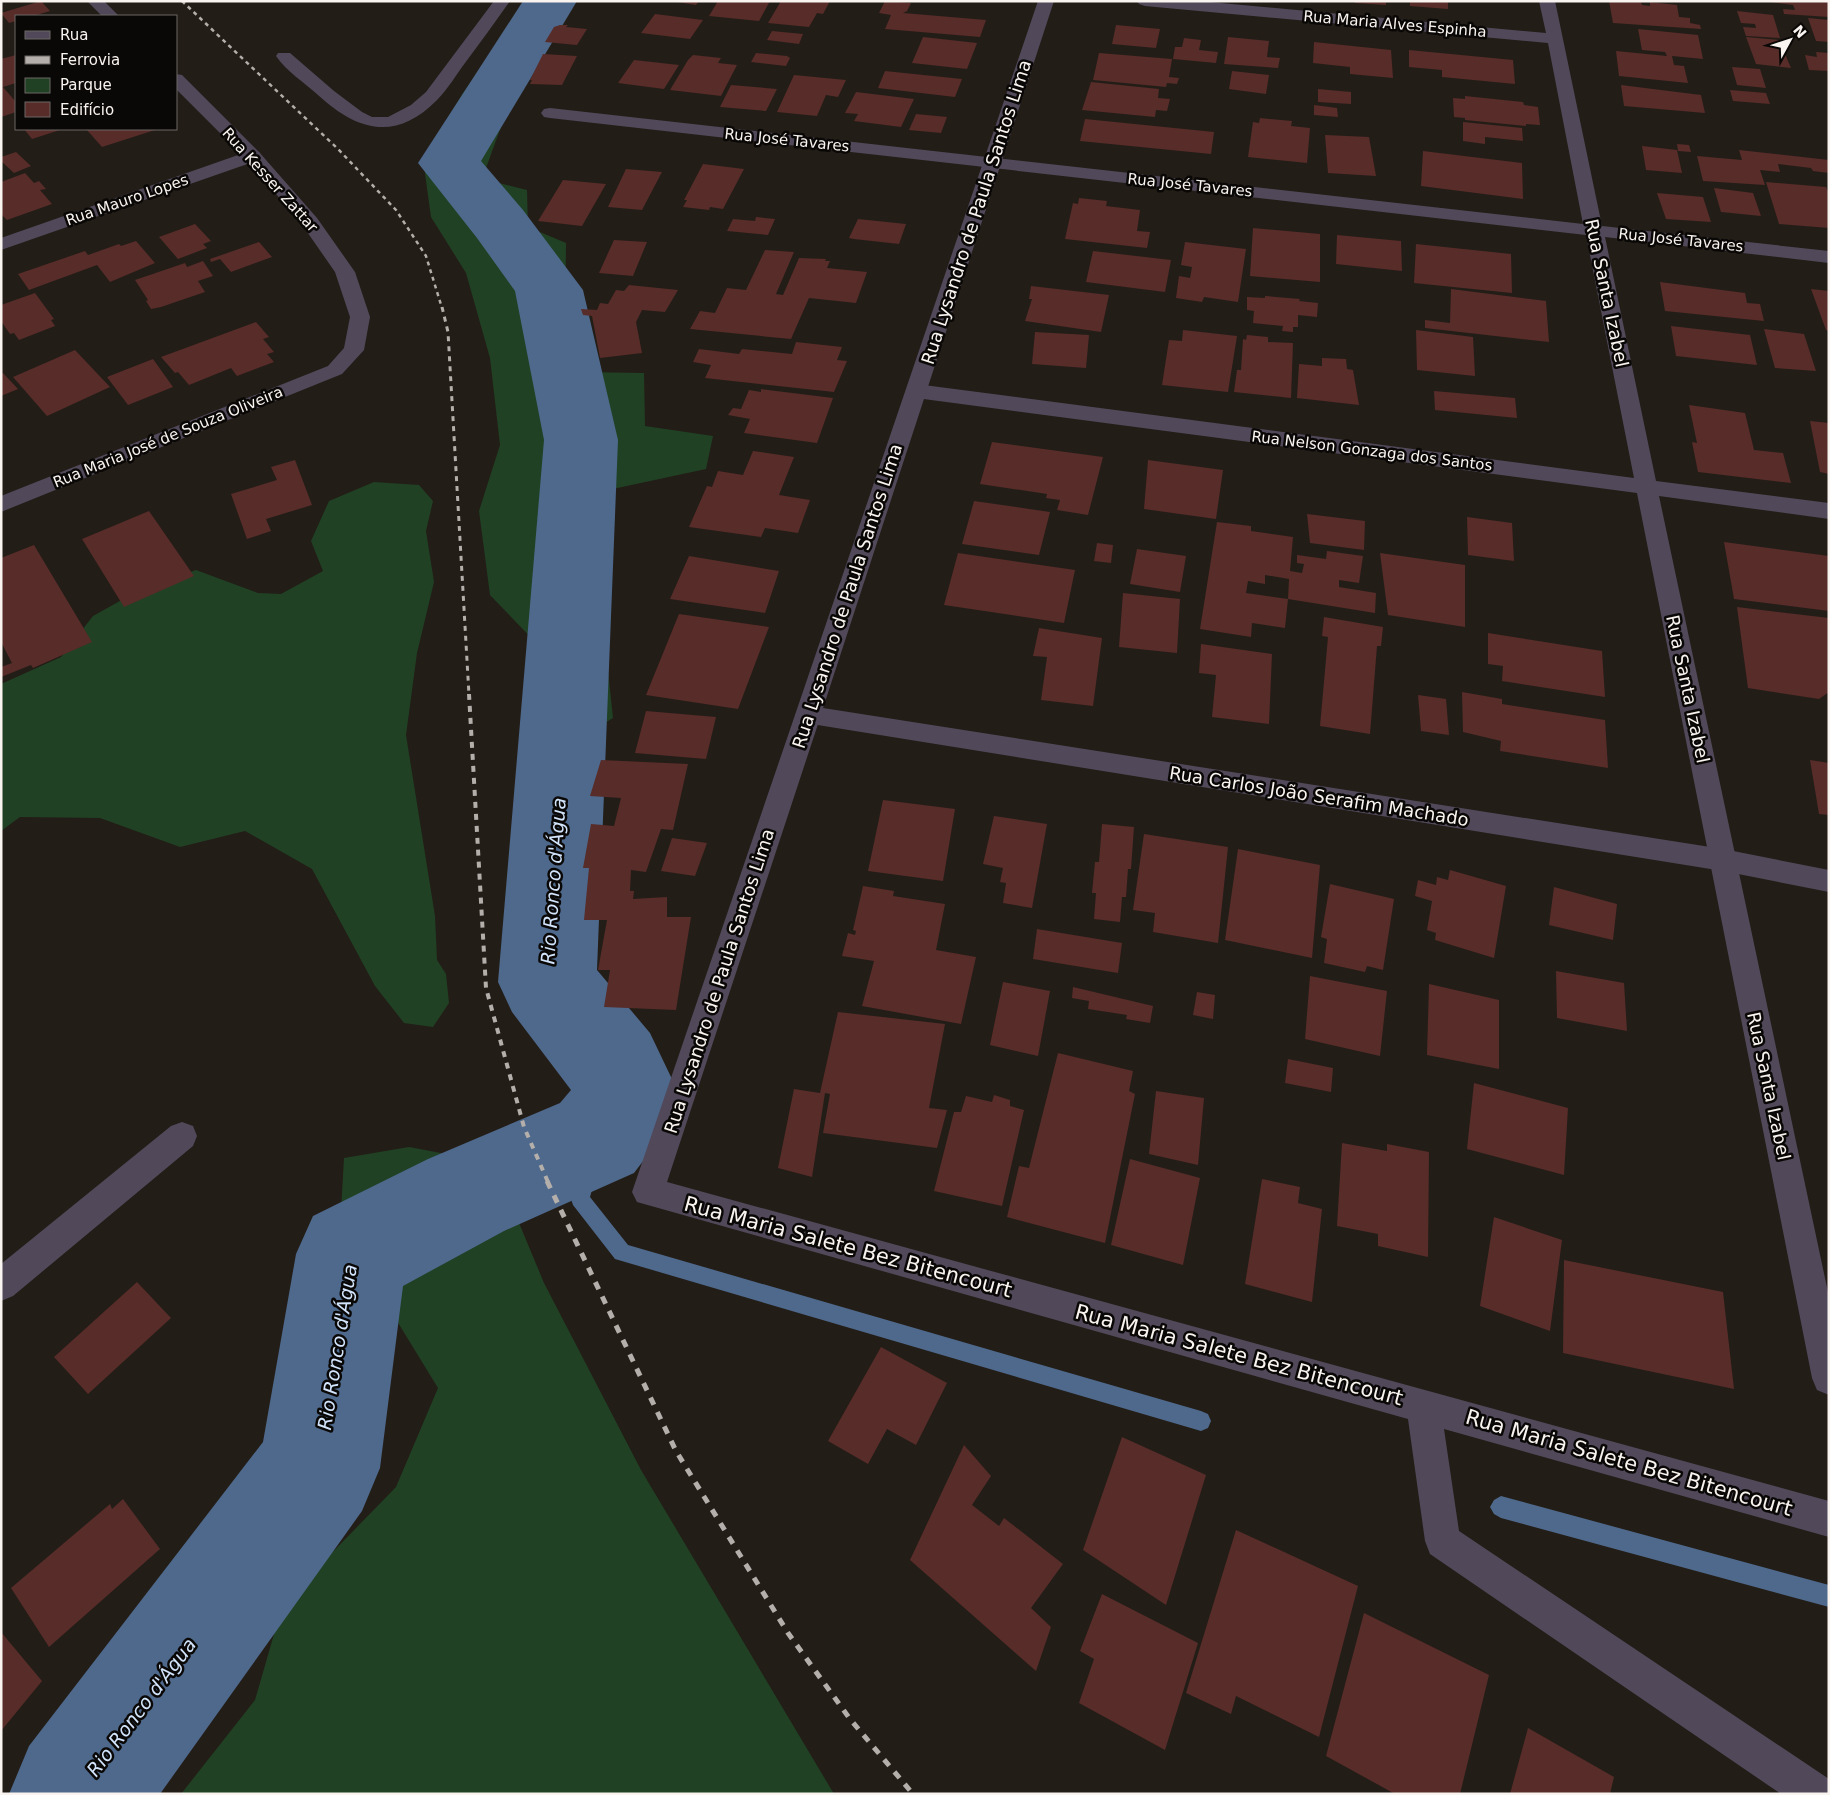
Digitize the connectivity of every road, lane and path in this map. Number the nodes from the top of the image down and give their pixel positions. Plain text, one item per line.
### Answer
1 (95, 1) edge
2 (502, 1) edge
3 (1046, 1) edge
4 (1145, 1) edge
5 (1547, 1) edge
6 (110, 15) edge
7 (1555, 39) junction
8 (284, 56) dead end
9 (178, 81) edge
10 (550, 113) dead end
11 (253, 156) junction
12 (992, 163) junction
13 (1594, 230) junction
14 (1, 244) edge
15 (1829, 257) edge
16 (335, 370) joint
17 (916, 391) junction
18 (1646, 487) junction
19 (1, 504) edge
20 (1829, 511) edge
21 (808, 715) junction
22 (1723, 860) junction
23 (1829, 881) edge
24 (182, 1136) dead end
25 (648, 1192) joint
26 (1, 1285) edge
27 (1829, 1378) edge
28 (1422, 1406) junction
29 (1829, 1518) edge
30 (1816, 1794) edge

1 - 6 street
2 - 8 street
3 - 12 street, Rua Lysandro de Paula Santos Lima
4 - 7 street, Rua Maria Alves Espinha
5 - 7 street, Rua Santa Izabel
7 - 13 street, Rua Santa Izabel
9 - 11 street, Rua Kesser Zattar
10 - 12 street, Rua José Tavares
11 - 14 street, Rua Mauro Lopes
11 - 16 street, Rua Kesser Zattar
12 - 13 street, Rua José Tavares
12 - 17 street, Rua Lysandro de Paula Santos Lima
13 - 15 street, Rua José Tavares
13 - 18 street, Rua Santa Izabel
16 - 19 street, Rua Maria José de Souza Oliveira
17 - 18 street, Rua Nelson Gonzaga dos Santos
17 - 21 street, Rua Lysandro de Paula Santos Lima
18 - 20 street, Rua Nelson Gonzaga dos Santos
18 - 22 street, Rua Santa Izabel
21 - 22 street, Rua Carlos João Serafim Machado
21 - 25 street, Rua Lysandro de Paula Santos Lima
22 - 23 street, Rua Carlos João Serafim Machado
22 - 27 street, Rua Santa Izabel
24 - 26 street
25 - 28 street, Rua Maria Salete Bez Bitencourt
28 - 29 street, Rua Maria Salete Bez Bitencourt
28 - 30 street

